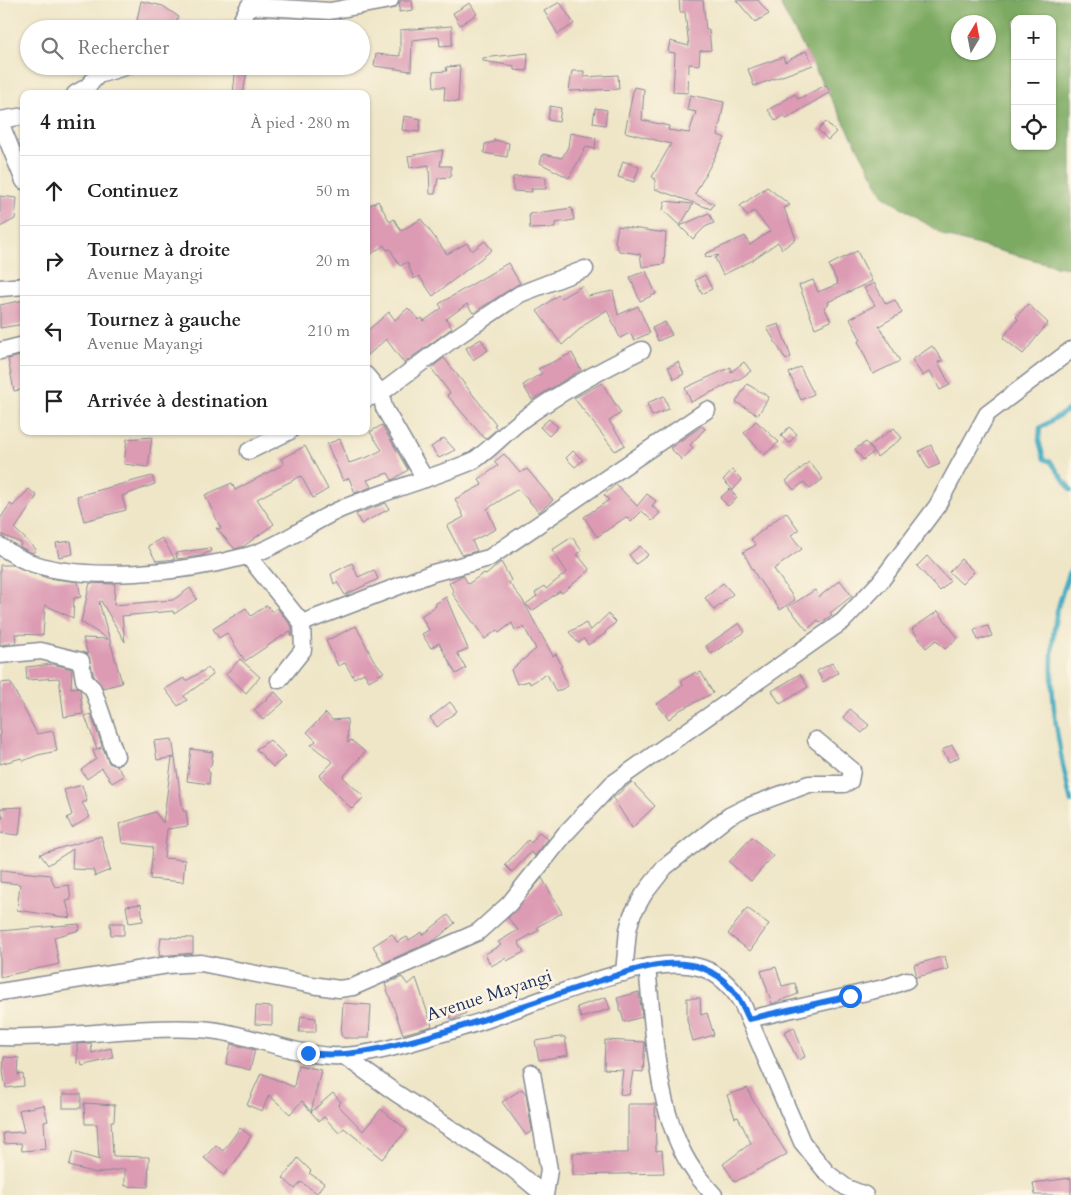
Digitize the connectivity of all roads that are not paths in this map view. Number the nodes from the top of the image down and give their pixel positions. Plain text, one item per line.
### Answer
1 (390, 0) edge
2 (279, 3) edge
3 (242, 20) edge
4 (98, 75) edge
5 (81, 90) edge
6 (20, 117) edge
7 (0, 121) edge
8 (20, 171) edge
9 (585, 269) dead end
10 (20, 286) edge
11 (0, 288) edge
12 (20, 346) edge
13 (642, 350) dead end
14 (1071, 350) edge
15 (0, 351) edge
16 (373, 396) edge
17 (707, 410) dead end
18 (282, 435) edge
19 (249, 451) dead end
20 (424, 479) junction
21 (0, 546) edge
22 (248, 556) junction
23 (302, 623) junction
24 (0, 655) edge
25 (279, 680) dead end
26 (816, 740) dead end
27 (116, 756) dead end
28 (647, 967) junction
29 (624, 973) junction
30 (907, 980) dead end
31 (0, 992) edge
32 (749, 1019) junction
33 (0, 1037) edge
34 (344, 1056) junction
35 (532, 1073) dead end
36 (545, 1195) edge
37 (714, 1195) edge
38 (865, 1195) edge

1 - 2 street
2 - 3 street
4 - 5 street
6 - 7 street
7 - 8 street
9 - 16 street
10 - 11 street
12 - 15 street
13 - 20 street
14 - 31 street
16 - 20 street
17 - 23 street
18 - 19 street
20 - 22 street
21 - 22 street
22 - 23 street
23 - 25 street
24 - 27 street
26 - 29 street
28 - 29 street, Avenue Mayangi
28 - 32 street, Avenue Mayangi
28 - 37 street
29 - 34 street, Avenue Mayangi
30 - 32 street
32 - 38 street, Avenue Mayangi
33 - 34 street, Avenue Mayangi
34 - 36 street
35 - 36 street

